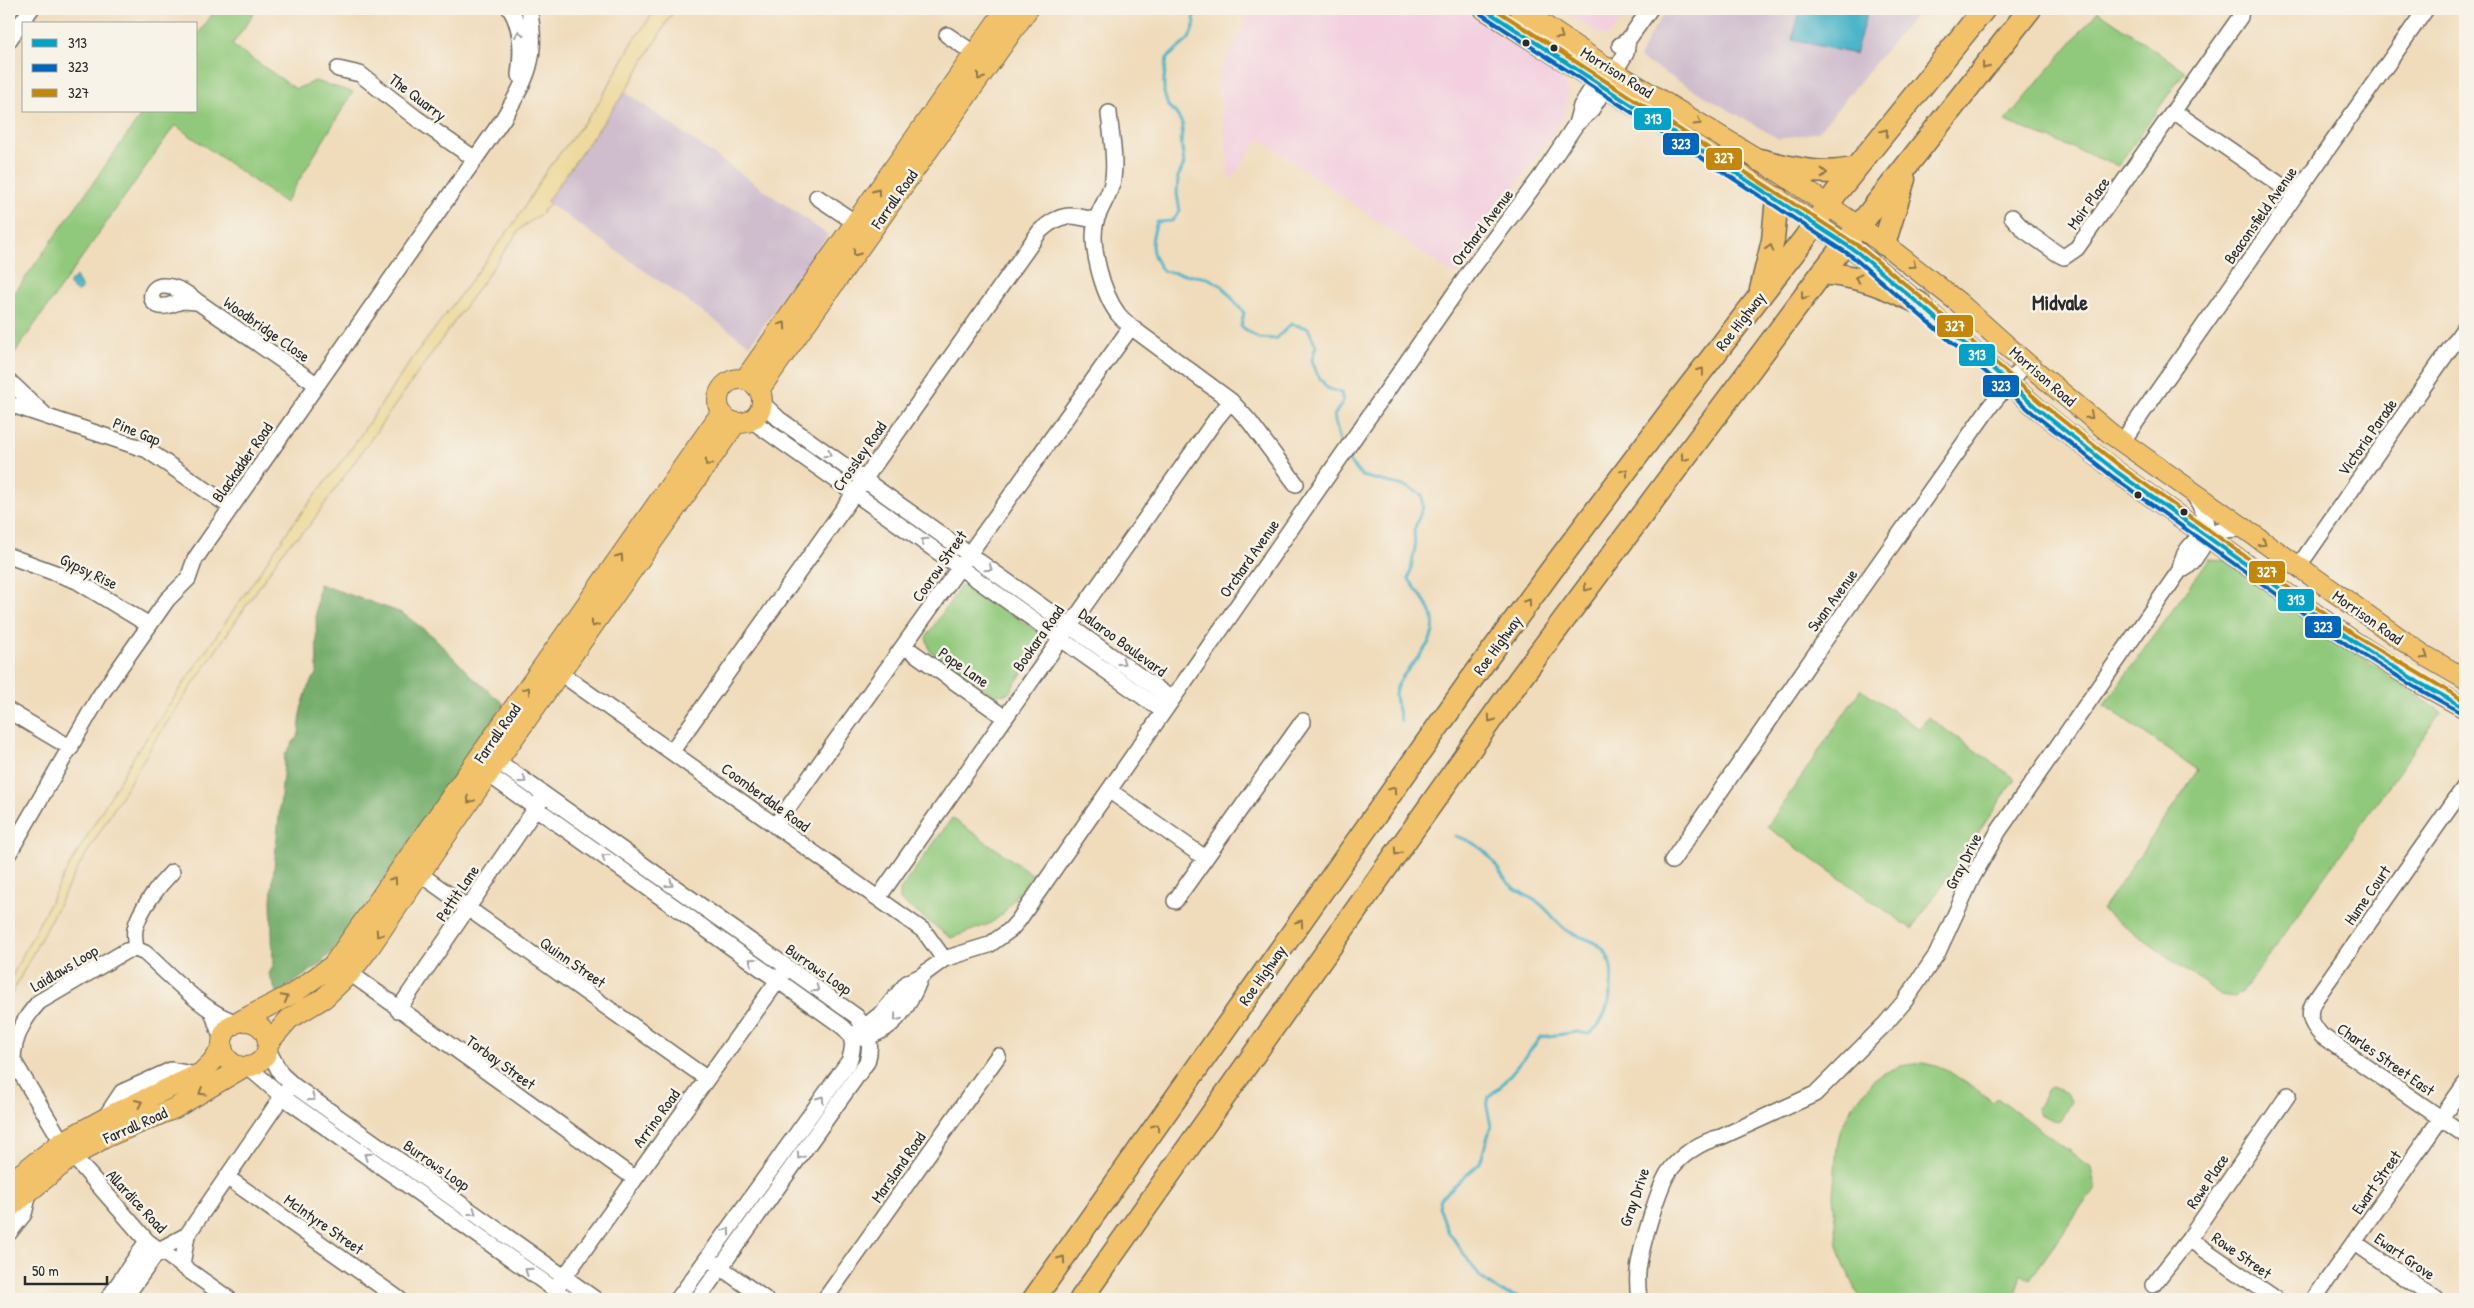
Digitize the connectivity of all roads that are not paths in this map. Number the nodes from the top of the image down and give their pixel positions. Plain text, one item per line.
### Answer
1 (31, 9) edge
2 (1006, 9) edge
3 (1028, 9) edge
4 (1484, 9) edge
5 (1520, 9) edge
6 (1650, 9) edge
7 (2030, 9) edge
8 (2241, 9) edge
9 (2426, 9) edge
10 (520, 10) edge
11 (1979, 14) edge
12 (947, 35) dead end
13 (9, 40) edge
14 (994, 42) junction
15 (975, 54) junction
16 (338, 69) dead end
17 (1605, 77) junction
18 (950, 105) junction
19 (2175, 112) junction
20 (1109, 113) dead end
21 (914, 156) junction
22 (475, 160) junction
23 (1759, 160) junction
24 (1856, 168) junction
25 (1906, 168) junction
26 (2295, 195) junction
27 (816, 197) dead end
28 (1777, 198) junction
29 (1828, 205) junction
30 (2012, 217) dead end
31 (1096, 221) junction
32 (856, 223) junction
33 (1815, 224) junction
34 (1859, 227) junction
35 (1845, 244) junction
36 (1884, 244) junction
37 (1822, 273) junction
38 (1759, 296) junction
39 (198, 302) dead end
40 (1919, 303) junction
41 (1131, 327) junction
42 (2465, 327) edge
43 (771, 358) junction
44 (2026, 363) junction
45 (9, 380) edge
46 (2008, 383) junction
47 (316, 384) junction
48 (755, 391) junction
49 (1231, 401) junction
50 (9, 404) edge
51 (47, 417) junction
52 (736, 419) junction
53 (808, 439) junction
54 (2122, 442) junction
55 (799, 453) junction
56 (864, 479) junction
57 (1296, 484) dead end
58 (2190, 490) junction
59 (855, 492) junction
60 (231, 507) junction
61 (915, 515) junction
62 (906, 528) junction
63 (2245, 529) junction
64 (2205, 536) junction
65 (969, 553) junction
66 (9, 556) edge
67 (960, 566) junction
68 (2298, 567) junction
69 (1018, 588) junction
70 (1009, 601) junction
71 (1069, 624) junction
72 (149, 625) junction
73 (1060, 637) junction
74 (904, 646) junction
75 (560, 673) junction
76 (2465, 679) edge
77 (1168, 705) junction
78 (2465, 706) edge
79 (9, 711) edge
80 (1004, 717) junction
81 (1303, 721) dead end
82 (70, 748) junction
83 (672, 751) junction
84 (486, 763) junction
85 (2465, 786) edge
86 (1110, 791) junction
87 (541, 802) junction
88 (775, 826) junction
89 (590, 837) junction
90 (9, 853) edge
91 (1205, 858) junction
92 (1672, 860) dead end
93 (642, 864) junction
94 (172, 872) dead end
95 (420, 874) junction
96 (632, 876) junction
97 (878, 898) junction
98 (1174, 901) dead end
99 (683, 903) junction
100 (468, 908) junction
101 (136, 949) junction
102 (944, 959) junction
103 (350, 973) junction
104 (782, 974) junction
105 (398, 1010) junction
106 (212, 1011) junction
107 (240, 1021) junction
108 (2313, 1027) joint
109 (867, 1031) junction
110 (852, 1038) junction
111 (222, 1044) junction
112 (268, 1046) junction
113 (998, 1056) dead end
114 (246, 1067) junction
115 (837, 1077) junction
116 (706, 1078) junction
117 (291, 1083) junction
118 (2465, 1084) edge
119 (850, 1086) junction
120 (2288, 1095) dead end
121 (283, 1097) junction
122 (2442, 1118) junction
123 (806, 1120) junction
124 (1743, 1125) junction
125 (355, 1128) junction
126 (819, 1130) junction
127 (2465, 1136) edge
128 (346, 1142) junction
129 (68, 1149) junction
130 (402, 1161) junction
131 (772, 1168) junction
132 (393, 1174) junction
133 (228, 1178) junction
134 (634, 1178) junction
135 (785, 1178) junction
136 (9, 1183) edge
137 (30, 1189) junction
138 (448, 1194) junction
139 (440, 1207) junction
140 (9, 1208) edge
141 (747, 1217) junction
142 (495, 1227) junction
143 (9, 1233) edge
144 (187, 1235) junction
145 (2189, 1239) junction
146 (486, 1241) junction
147 (2354, 1242) junction
148 (153, 1245) junction
149 (708, 1259) junction
150 (182, 1265) junction
151 (721, 1268) junction
152 (565, 1277) junction
153 (2153, 1285) dead end
154 (555, 1290) junction
155 (123, 1293) edge
156 (108, 1299) edge
157 (229, 1299) edge
158 (399, 1299) edge
159 (568, 1299) edge
160 (595, 1299) edge
161 (678, 1299) edge
162 (698, 1299) edge
163 (765, 1299) edge
164 (825, 1299) edge
165 (1034, 1299) edge
166 (1081, 1299) edge
167 (1633, 1299) edge
168 (1639, 1299) edge
169 (2276, 1299) edge
170 (2314, 1299) edge
171 (2436, 1299) edge

1 - 13 street
2 - 14 main road, Farrall Road
3 - 14 main road, Farrall Road
4 - 17 main road, Morrison Road
5 -> 17 main road, Morrison Road
6 - 17 street, Orchard Avenue
7 -> 25 highway
8 - 19 street, Moir Place
9 - 26 street, Beaconsfield Avenue
10 - 22 street, Blackadder Road
24 -> 11 highway, Roe Highway
12 - 15 street
14 - 15 main road, Farrall Road
14 -> 18 main road, Farrall Road
15 - 18 main road, Farrall Road
16 - 22 street, The Quarry
17 -> 23 main road, Morrison Road
17 - 28 main road, Morrison Road
17 - 77 street, Orchard Avenue
18 - 21 main road, Farrall Road
19 - 26 street
19 - 30 street, Moir Place
20 - 31 street
32 -> 21 main road, Farrall Road
21 -> 43 main road, Farrall Road
22 - 47 street, Blackadder Road
23 -> 24 highway
23 - 29 main road, Morrison Road
24 - 29 highway, Roe Highway
25 - 34 highway
25 - 36 highway
26 - 54 street, Beaconsfield Avenue
27 - 32 street
28 - 33 main road, Morrison Road
38 -> 28 highway
29 - 33 highway, Roe Highway
29 - 34 main road, Morrison Road
31 - 41 street
31 - 56 street, Crossley Road
43 -> 32 main road, Farrall Road
33 - 35 main road, Morrison Road
33 - 38 highway, Roe Highway
34 - 35 highway
34 - 36 main road, Morrison Road
35 - 37 highway
35 - 40 main road, Morrison Road
36 -> 44 main road, Morrison Road
40 -> 37 highway
37 -> 166 highway
165 -> 38 highway, Roe Highway
39 - 47 street, Woodbridge Close
40 - 46 main road, Morrison Road
41 - 49 street
41 - 65 street, Coorow Street
42 - 68 street, Victoria Parade
43 - 48 main road, Farrall Road
44 - 46 street, Swan Avenue
44 -> 54 main road, Morrison Road
45 - 51 street, Pine Gap
46 - 64 main road, Morrison Road
46 - 92 street, Swan Avenue
47 - 60 street, Blackadder Road
48 - 52 main road
48 - 52 main road
48 - 53 street, Dalaroo Boulevard
49 - 57 street
49 - 71 street, Bookara Road
50 - 51 street, Pine Gap
51 - 60 street, Pine Gap
52 - 55 street, Dalaroo Boulevard
52 -> 75 main road, Farrall Road
84 -> 52 main road, Farrall Road
53 - 55 street
53 -> 56 street, Dalaroo Boulevard
54 - 58 main road, Morrison Road
55 - 59 street, Dalaroo Boulevard
56 - 59 street, Crossley Road
56 - 61 street, Dalaroo Boulevard
58 - 63 main road, Morrison Road
58 - 64 street, Gray Drive
59 - 62 street, Dalaroo Boulevard
59 - 83 street, Crossley Road
60 - 72 street, Blackadder Road
61 - 62 street
61 - 65 street, Dalaroo Boulevard
67 -> 62 street, Dalaroo Boulevard
63 - 64 street
63 -> 68 main road, Morrison Road
64 - 78 main road, Morrison Road
64 - 124 street, Gray Drive
65 - 67 street, Coorow Street
65 -> 69 street, Dalaroo Boulevard
66 - 72 street, Gypsy Rise
67 - 70 street, Dalaroo Boulevard
67 - 74 street, Coorow Street
68 -> 76 main road, Morrison Road
69 - 70 street
69 - 71 street, Dalaroo Boulevard
70 - 73 street, Dalaroo Boulevard
71 - 73 street, Bookara Road
71 -> 77 street, Dalaroo Boulevard
72 - 82 street, Blackadder Road
73 - 77 street, Dalaroo Boulevard
73 - 80 street, Bookara Road
74 - 80 street, Pope Lane
74 - 88 street, Coorow Street
75 - 83 street, Coomberdale Road
75 - 84 main road, Farrall Road
77 - 86 street, Orchard Avenue
79 - 82 street
80 - 97 street, Bookara Road
81 - 91 street
82 - 90 street, Blackadder Road
83 - 88 street, Coomberdale Road
84 - 87 street, Burrows Loop
84 -> 95 main road, Farrall Road
107 -> 84 main road, Farrall Road
85 - 108 street, Hume Court
86 - 91 street
86 - 102 street, Orchard Avenue
87 - 89 street, Burrows Loop
87 - 100 street, Pettit Lane
88 - 97 street, Coomberdale Road
89 - 93 street, Burrows Loop
96 -> 89 street, Burrows Loop
91 - 98 street
93 - 96 street
93 -> 99 street, Burrows Loop
94 - 101 street
95 - 100 street, Quinn Street
95 -> 103 main road, Farrall Road
96 - 99 street, Burrows Loop
97 - 102 street, Coomberdale Road
99 - 104 street, Burrows Loop
100 - 105 street, Pettit Lane
100 - 116 street, Quinn Street
101 - 106 street
101 - 129 street, Laidlaws Loop
102 - 109 street, Orchard Avenue
103 - 105 street, Torbay Street
103 - 112 main road, Farrall Road
104 -> 109 street, Burrows Loop
104 - 110 street, Burrows Loop
104 - 116 street, Arrino Road
105 - 134 street, Torbay Street
106 - 107 street
106 - 111 street
107 - 111 main road
107 - 112 main road
108 - 122 street, Charles Street East
109 - 110 street, Orchard Avenue
109 - 119 street
110 - 115 street
111 - 114 main road
129 -> 111 main road, Farrall Road
112 - 114 main road
112 - 117 street, Burrows Loop
113 - 164 street, Marsland Road
114 - 121 street, Burrows Loop
114 -> 129 main road, Farrall Road
115 - 119 street
123 -> 115 street
116 - 134 street, Arrino Road
117 - 121 street
117 -> 125 street, Burrows Loop
118 - 122 street, Ewart Street
119 - 126 street
120 - 145 street, Rowe Place
121 - 128 street, Burrows Loop
121 - 133 street
122 - 127 street, Charles Street East
122 - 147 street, Ewart Street
123 - 126 street
123 - 131 street
124 - 167 street, Gray Drive
124 - 168 street, Gray Drive
125 - 128 street
125 - 130 street, Burrows Loop
126 -> 135 street
132 -> 128 street, Burrows Loop
129 - 136 main road, Farrall Road
129 - 137 main road, Farrall Road
129 - 148 street, Allardice Road
130 - 132 street
130 - 138 street, Burrows Loop
131 - 135 street
131 - 141 street
132 - 139 street, Burrows Loop
133 - 144 street
133 - 158 street, McIntyre Street
134 - 152 street, Arrino Road
135 - 141 street
137 - 140 main road, Farrall Road
137 - 143 street
138 - 139 street
138 -> 142 street, Burrows Loop
139 - 146 street, Burrows Loop
149 -> 141 street
141 - 151 street
142 - 146 street
142 - 152 street, Burrows Loop
144 - 148 street
144 - 150 street
145 - 153 street, Rowe Place
145 - 169 street, Rowe Street
154 -> 146 street, Burrows Loop
147 - 170 street, Ewart Street
147 - 171 street, Ewart Grove
148 - 150 street, Allardice Road
148 - 155 street
149 - 151 street
149 - 161 street
150 - 157 street, Allardice Road
151 - 162 street
151 - 163 street
152 - 154 street, Arrino Road
152 - 160 street, Burrows Loop
154 - 159 street, Burrows Loop
155 - 156 street

